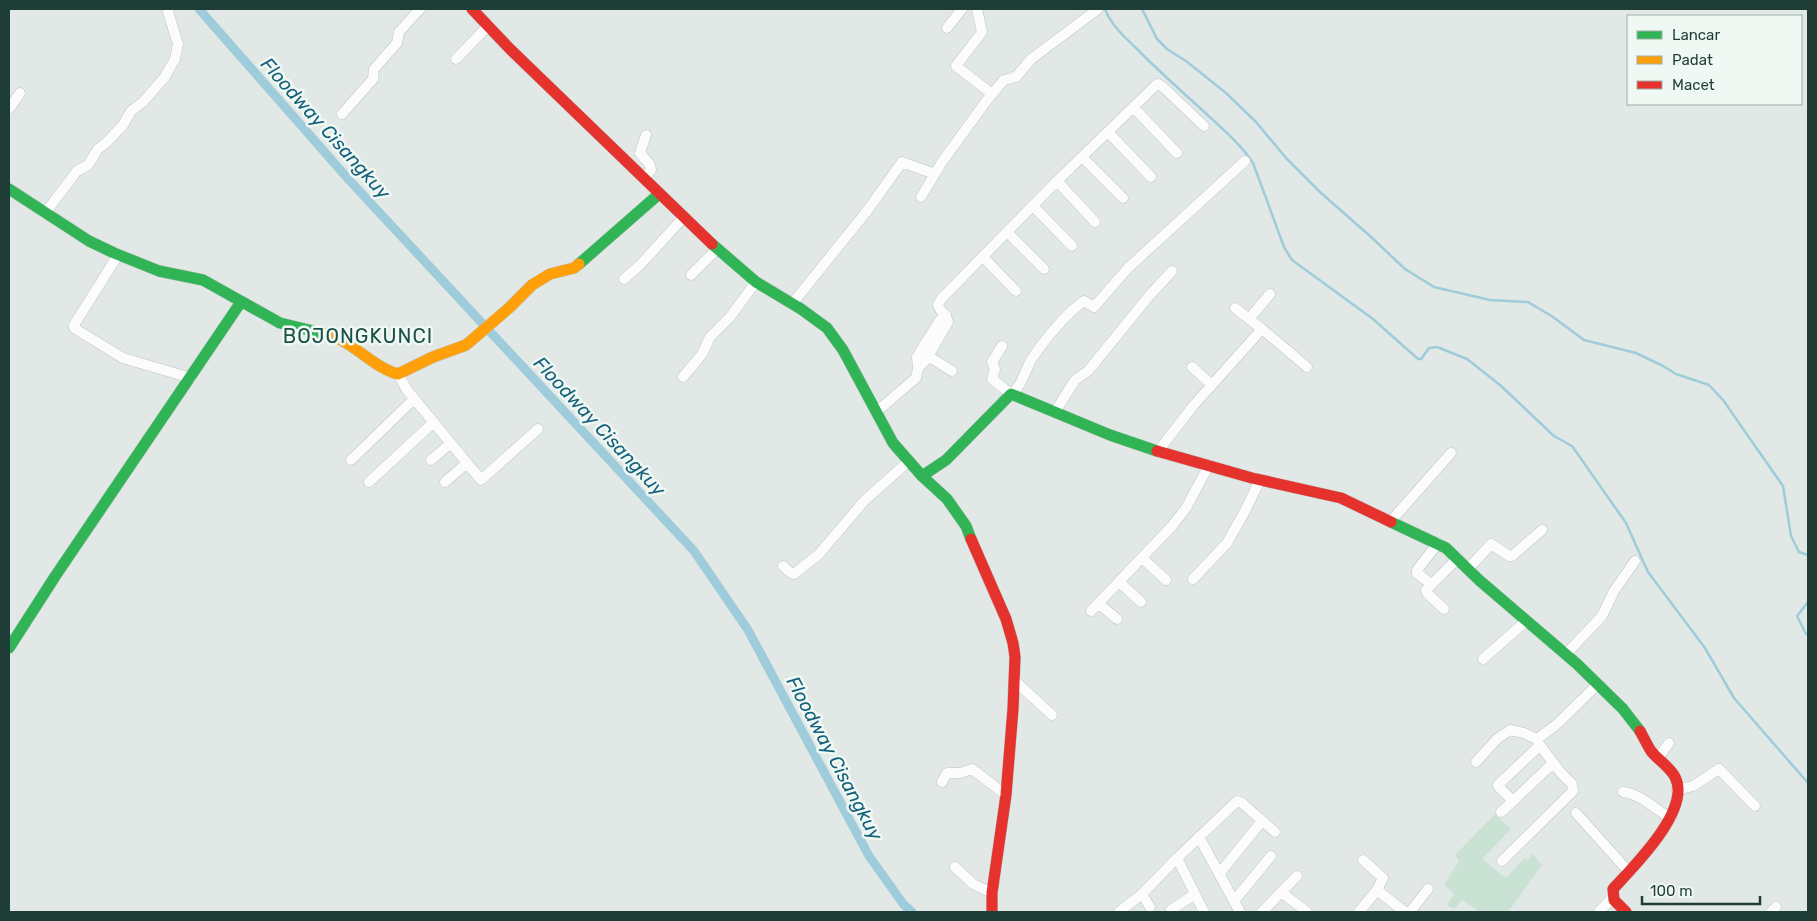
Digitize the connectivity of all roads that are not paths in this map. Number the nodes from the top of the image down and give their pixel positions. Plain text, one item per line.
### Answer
1 (169, 9) edge
2 (420, 9) edge
3 (472, 9) edge
4 (962, 9) edge
5 (977, 9) edge
6 (1098, 9) edge
7 (487, 26) junction
8 (947, 28) dead end
9 (456, 59) dead end
10 (20, 93) dead end
11 (992, 94) junction
12 (1133, 107) junction
13 (9, 109) edge
14 (342, 114) dead end
15 (1204, 126) dead end
16 (1108, 132) junction
17 (646, 135) dead end
18 (1177, 153) dead end
19 (1082, 157) junction
20 (1245, 161) dead end
21 (935, 174) junction
22 (1150, 177) dead end
23 (644, 178) junction
24 (1057, 182) junction
25 (9, 189) edge
26 (660, 194) junction
27 (920, 197) dead end
28 (1123, 198) dead end
29 (1033, 206) junction
30 (45, 213) junction
31 (683, 218) junction
32 (1096, 222) dead end
33 (1007, 232) junction
34 (1072, 246) dead end
35 (717, 249) junction
36 (118, 255) junction
37 (983, 257) junction
38 (1044, 269) dead end
39 (1172, 271) dead end
40 (691, 275) dead end
41 (624, 279) dead end
42 (756, 282) junction
43 (1016, 291) dead end
44 (1270, 294) dead end
45 (241, 302) junction
46 (792, 304) junction
47 (1234, 308) dead end
48 (946, 315) junction
49 (1249, 319) junction
50 (1262, 329) junction
51 (1002, 346) dead end
52 (928, 356) junction
53 (1192, 367) dead end
54 (1307, 367) dead end
55 (918, 368) junction
56 (952, 371) dead end
57 (398, 374) junction
58 (683, 377) dead end
59 (191, 378) junction
60 (1212, 385) junction
61 (1011, 394) junction
62 (414, 399) junction
63 (876, 412) junction
64 (1055, 412) junction
65 (434, 422) junction
66 (538, 429) dead end
67 (451, 443) junction
68 (1159, 450) junction
69 (1450, 453) dead end
70 (351, 460) dead end
71 (431, 460) dead end
72 (909, 460) junction
73 (467, 463) junction
74 (1209, 465) junction
75 (922, 476) junction
76 (1260, 480) junction
77 (369, 482) dead end
78 (445, 482) dead end
79 (1392, 521) junction
80 (1542, 530) dead end
81 (1438, 543) junction
82 (1142, 558) junction
83 (1458, 558) junction
84 (1635, 562) dead end
85 (783, 566) dead end
86 (1468, 569) junction
87 (1193, 579) dead end
88 (1166, 580) dead end
89 (1119, 582) junction
90 (1431, 584) junction
91 (1141, 602) dead end
92 (1444, 609) dead end
93 (1117, 619) dead end
94 (1526, 621) junction
95 (9, 648) edge
96 (1566, 654) junction
97 (1483, 659) dead end
98 (1014, 680) junction
99 (1597, 685) junction
100 (1052, 715) dead end
101 (1538, 742) junction
102 (1669, 743) dead end
103 (1658, 758) junction
104 (1476, 762) dead end
105 (1553, 763) junction
106 (942, 782) dead end
107 (1677, 790) junction
108 (1622, 792) dead end
109 (1006, 795) junction
110 (1513, 802) junction
111 (1755, 806) dead end
112 (1501, 812) dead end
113 (1576, 813) dead end
114 (1671, 818) junction
115 (1262, 821) junction
116 (1275, 832) dead end
117 (1199, 837) junction
118 (1272, 856) dead end
119 (1177, 858) junction
120 (1363, 860) dead end
121 (1502, 861) dead end
122 (954, 866) dead end
123 (1628, 872) junction
124 (1219, 874) junction
125 (1297, 876) dead end
126 (1428, 889) dead end
127 (1377, 890) junction
128 (1282, 892) junction
129 (992, 893) junction
130 (1142, 894) junction
131 (1195, 894) junction
132 (1612, 897) junction
133 (1234, 901) junction
134 (1150, 907) dead end
135 (1171, 910) dead end
136 (992, 912) edge
137 (1119, 912) edge
138 (1204, 912) edge
139 (1240, 912) edge
140 (1262, 912) edge
141 (1307, 912) edge
142 (1359, 912) edge
143 (1405, 912) edge
144 (1410, 912) edge
145 (1599, 912) edge
146 (1626, 912) edge

1 - 30 street
2 - 14 street
3 - 7 street
4 - 8 street
5 - 11 street
6 - 11 street
7 - 9 street
7 - 23 street
10 - 13 street
11 - 21 street
12 - 15 street
12 - 16 street
12 - 18 street
16 - 19 street
16 - 22 street
17 - 23 street
19 - 24 street
19 - 28 street
20 - 61 street
21 - 27 street
21 - 46 street
23 - 26 street
24 - 29 street
24 - 32 street
25 - 30 street
26 - 31 street
26 - 57 street
29 - 33 street
29 - 34 street
30 - 36 street
31 - 35 street
31 - 41 street
33 - 37 street
33 - 38 street
35 - 40 street
35 - 42 street
36 - 45 street
36 - 59 street
37 - 43 street
37 - 48 street
39 - 64 street
42 - 46 street
42 - 58 street
44 - 49 street
45 - 57 street
45 - 59 street
46 - 63 street
47 - 49 street
48 - 52 street
48 - 55 street
49 - 50 street
50 - 54 street
50 - 60 street
51 - 61 street
52 - 55 street
52 - 56 street
53 - 60 street
55 - 63 street
57 - 62 street
59 - 95 street
60 - 68 street
61 - 64 street
61 - 75 street
62 - 65 street
62 - 70 street
63 - 72 street
64 - 68 street
65 - 67 street
65 - 77 street
66 - 73 street
67 - 71 street
67 - 73 street
68 - 74 street
69 - 79 street
72 - 75 street
72 - 85 street
73 - 78 street
74 - 76 street
74 - 82 street
75 - 98 street
76 - 79 street
76 - 87 street
79 - 81 street
80 - 86 street
81 - 83 street
81 - 90 street
82 - 88 street
82 - 89 street
83 - 86 street
83 - 90 street
84 - 96 street
86 - 94 street
89 - 91 street
89 - 93 street
90 - 92 street
94 - 96 street
94 - 97 street
96 - 99 street
98 - 100 street
98 - 109 street
99 - 101 street
99 - 103 street
101 - 104 street
101 - 105 street
101 - 110 street
102 - 103 street
103 - 107 street
105 - 110 street
105 - 121 street
106 - 109 street
107 - 111 street
107 - 114 street
108 - 114 street
109 - 129 street
110 - 112 street
113 - 123 street
114 - 123 street
115 - 116 street
115 - 117 street
115 - 124 street
117 - 119 street
117 - 124 street
118 - 133 street
119 - 130 street
119 - 131 street
120 - 127 street
122 - 129 street
123 - 132 street
124 - 133 street
125 - 128 street
126 - 144 street
127 - 142 street
127 - 143 street
128 - 140 street
128 - 141 street
129 - 136 street
130 - 134 street
130 - 137 street
131 - 135 street
131 - 138 street
132 - 145 street
132 - 146 street
133 - 139 street

